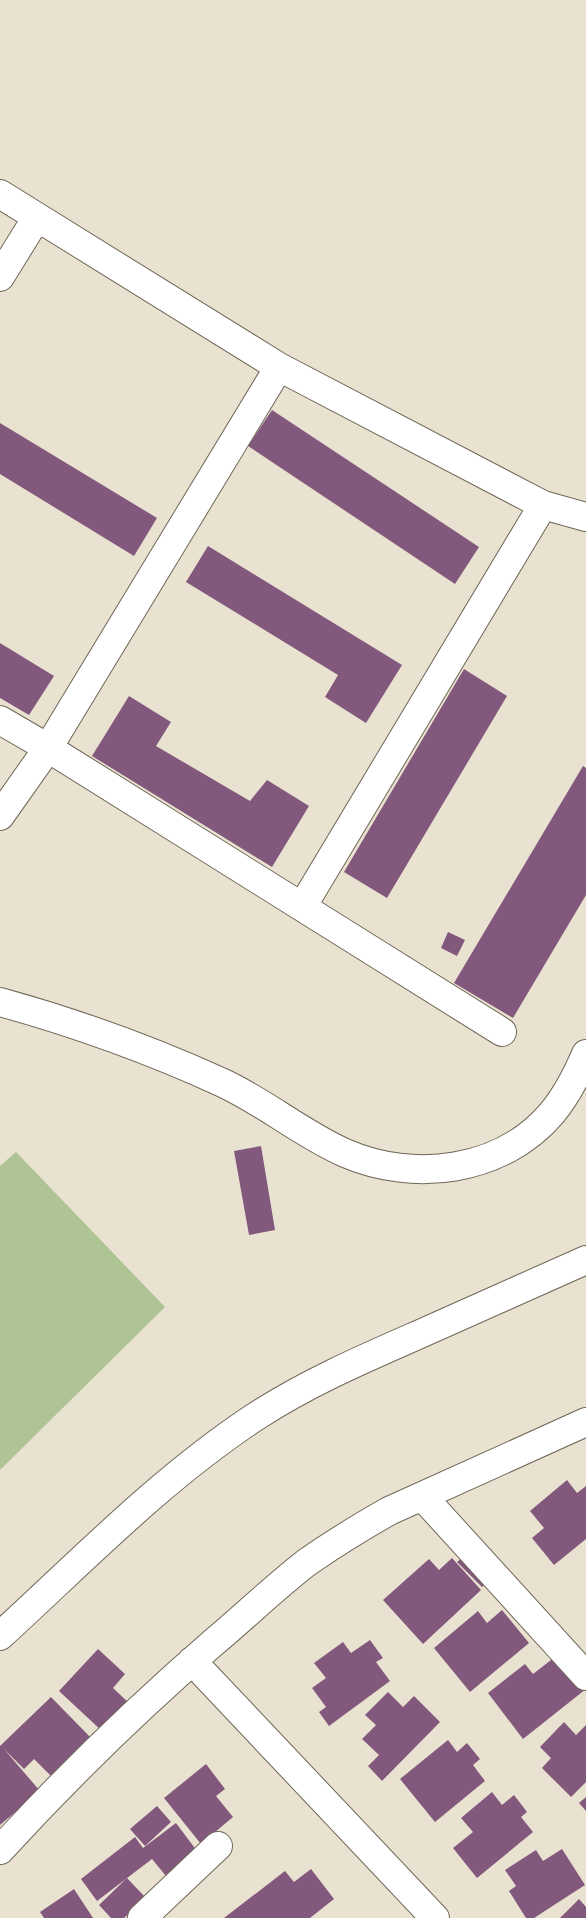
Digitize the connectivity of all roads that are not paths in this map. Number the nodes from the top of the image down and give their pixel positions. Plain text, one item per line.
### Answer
1 (0, 194) edge
2 (37, 217) junction
3 (0, 277) edge
4 (280, 367) junction
5 (543, 505) junction
6 (586, 517) edge
7 (0, 720) edge
8 (48, 748) junction
9 (0, 816) edge
10 (302, 907) junction
11 (0, 1002) edge
12 (502, 1032) dead end
13 (586, 1054) edge
14 (586, 1260) edge
15 (586, 1422) edge
16 (422, 1496) junction
17 (0, 1636) edge
18 (192, 1661) junction
19 (586, 1676) edge
20 (218, 1846) dead end
21 (0, 1850) edge
22 (142, 1918) edge
23 (435, 1918) edge

1 - 2 street
2 - 3 street
2 - 4 street
4 - 5 street
4 - 8 street
5 - 6 street
5 - 10 street
7 - 8 street
8 - 9 street
8 - 10 street
10 - 12 street
11 - 13 street
14 - 17 street
15 - 16 street
16 - 18 street
16 - 19 street
18 - 21 street
18 - 23 street
20 - 22 street

